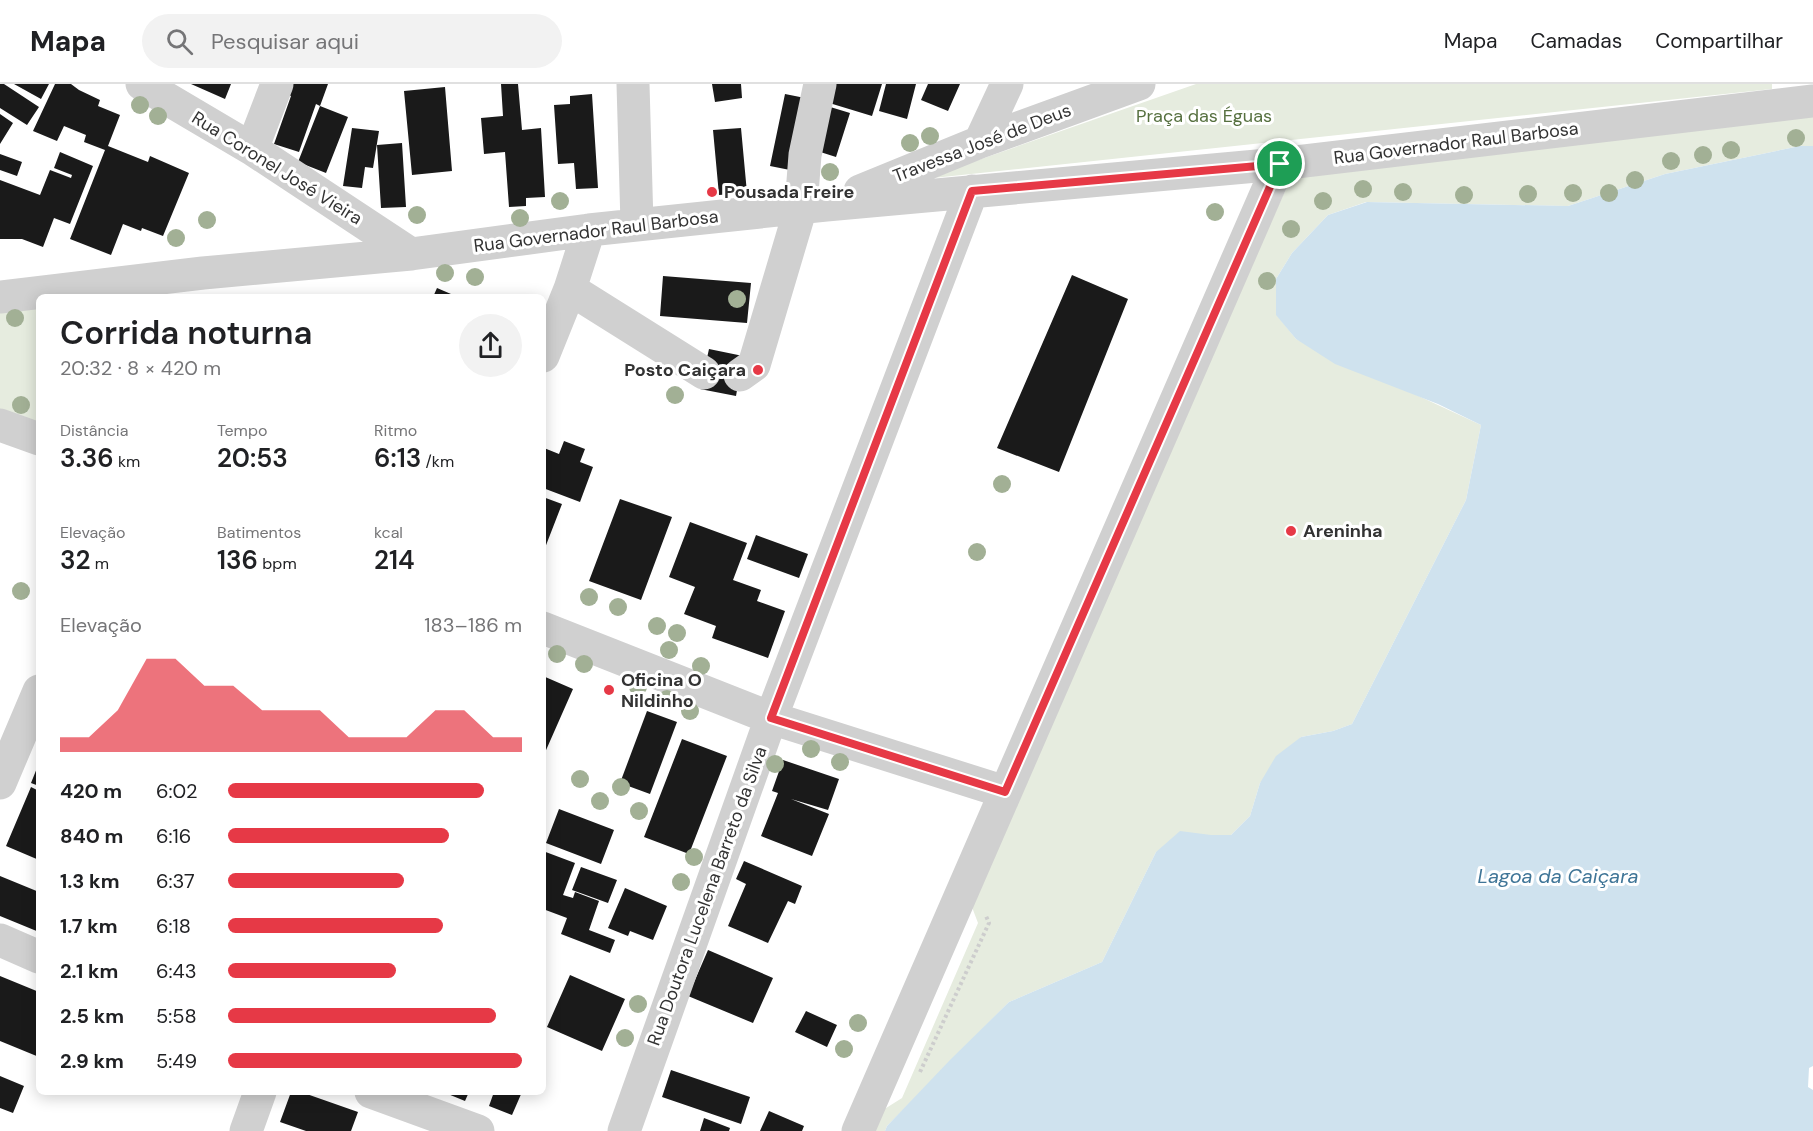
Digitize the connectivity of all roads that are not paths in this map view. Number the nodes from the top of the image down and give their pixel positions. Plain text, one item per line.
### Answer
1 (142, 84) edge
2 (277, 84) edge
3 (633, 84) edge
4 (820, 84) edge
5 (1007, 84) edge
6 (1138, 84) edge
7 (1804, 96) edge
8 (980, 142) junction
9 (252, 149) junction
10 (1280, 164) junction
11 (972, 191) junction
12 (814, 206) junction
13 (637, 224) junction
14 (590, 230) junction
15 (411, 254) junction
16 (198, 285) edge
17 (570, 289) junction
18 (50, 294) edge
19 (36, 295) edge
20 (0, 297) edge
21 (546, 349) edge
22 (704, 373) dead end
23 (740, 375) dead end
24 (0, 425) edge
25 (36, 438) edge
26 (546, 629) edge
27 (36, 698) edge
28 (771, 718) junction
29 (0, 783) edge
30 (1005, 792) junction
31 (0, 940) edge
32 (36, 956) edge
33 (259, 1095) edge
34 (378, 1095) edge
35 (246, 1131) edge
36 (478, 1131) edge
37 (624, 1131) edge
38 (858, 1131) edge

1 - 9 street, Rua Coronel José Vieira
2 - 9 street
3 - 13 street
4 - 12 street
5 - 8 street
6 - 8 street, Travessa José de Deus
7 - 10 street, Rua Governador Raul Barbosa
8 - 12 street, Travessa José de Deus
9 - 15 street, Rua Coronel José Vieira
10 - 11 street, Rua Governador Raul Barbosa
10 - 30 street
11 - 12 street, Rua Governador Raul Barbosa
11 - 28 street, Rua Doutora Lucelena Barreto da Silva
12 - 13 street, Rua Governador Raul Barbosa
12 - 23 street
13 - 14 street, Rua Governador Raul Barbosa
14 - 15 street, Rua Governador Raul Barbosa
14 - 17 street
15 - 16 street, Rua Governador Raul Barbosa
16 - 18 street
17 - 21 street
17 - 22 street
19 - 20 street
24 - 25 street
26 - 28 street
27 - 29 street
28 - 30 street
28 - 37 street, Rua Doutora Lucelena Barreto da Silva
30 - 38 street
31 - 32 street
33 - 35 street
34 - 36 street

